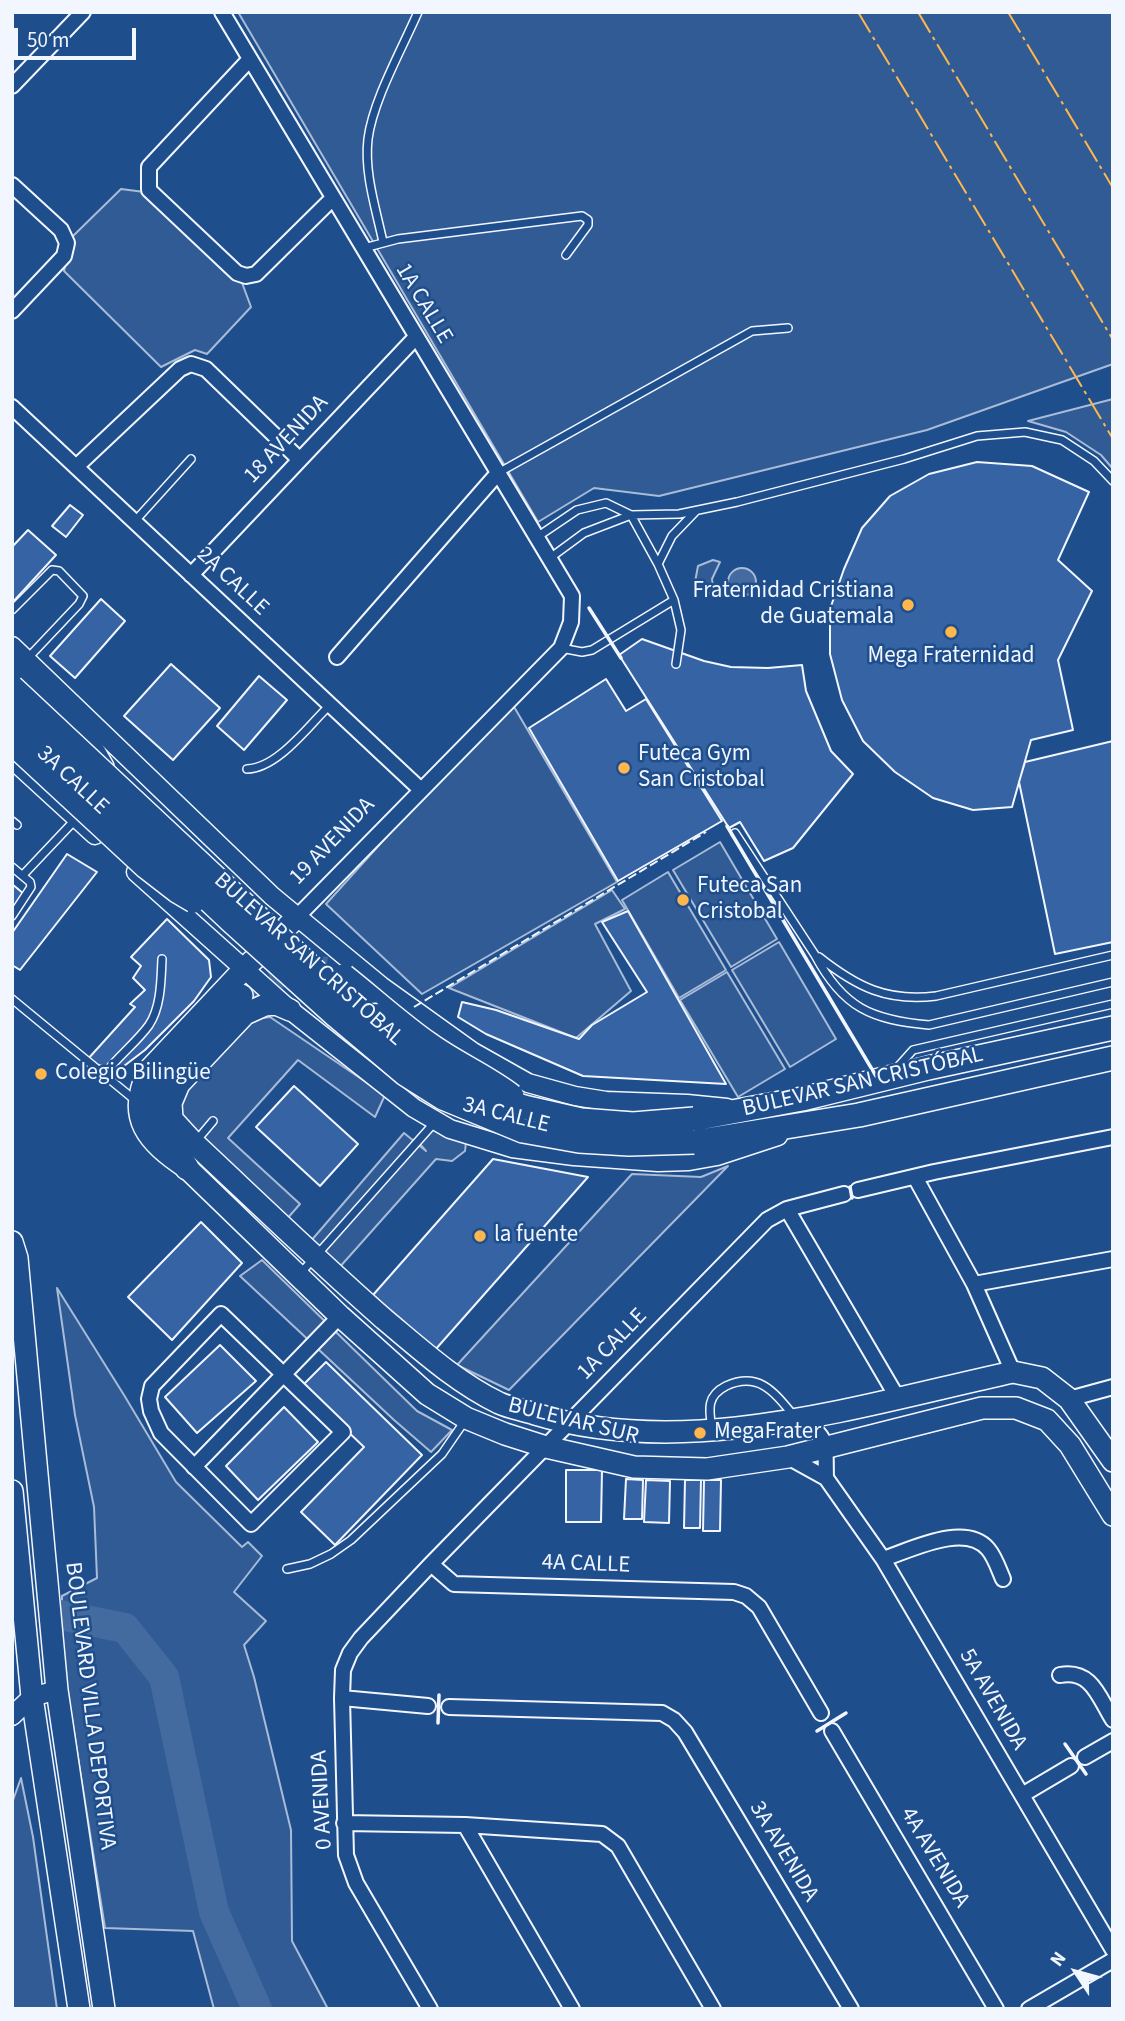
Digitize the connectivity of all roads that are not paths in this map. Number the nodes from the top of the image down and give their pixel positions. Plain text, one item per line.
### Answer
1 (83, 12) edge
2 (222, 12) edge
3 (418, 12) edge
4 (250, 60) junction
5 (12, 86) edge
6 (12, 185) edge
7 (333, 198) junction
8 (383, 242) junction
9 (363, 248) junction
10 (566, 255) dead end
11 (12, 311) edge
12 (789, 328) dead end
13 (416, 337) junction
14 (12, 407) edge
15 (191, 459) dead end
16 (299, 459) junction
17 (76, 467) junction
18 (498, 473) junction
19 (1113, 481) edge
20 (700, 509) junction
21 (631, 515) junction
22 (134, 522) junction
23 (537, 538) junction
24 (549, 558) junction
25 (658, 564) junction
26 (191, 575) junction
27 (674, 600) junction
28 (12, 610) edge
29 (571, 622) joint
30 (12, 646) edge
31 (561, 648) junction
32 (337, 657) dead end
33 (20, 662) edge
34 (676, 663) dead end
35 (12, 687) edge
36 (330, 705) junction
37 (12, 715) edge
38 (12, 743) edge
39 (12, 759) edge
40 (247, 769) dead end
41 (107, 776) junction
42 (421, 789) junction
43 (164, 790) junction
44 (77, 818) junction
45 (735, 833) dead end
46 (123, 860) junction
47 (12, 867) edge
48 (23, 875) junction
49 (12, 916) edge
50 (297, 917) junction
51 (231, 922) junction
52 (816, 955) junction
53 (1113, 956) edge
54 (162, 959) dead end
55 (245, 968) junction
56 (344, 976) tunnel mouth
57 (1113, 982) edge
58 (241, 996) tunnel mouth
59 (12, 999) edge
60 (1113, 1004) edge
61 (290, 1010) junction
62 (1113, 1027) edge
63 (444, 1032) junction
64 (1113, 1058) edge
65 (103, 1076) junction
66 (888, 1079) junction
67 (138, 1103) junction
68 (414, 1108) junction
69 (528, 1108) junction
70 (741, 1110) junction
71 (213, 1121) dead end
72 (436, 1121) junction
73 (823, 1121) junction
74 (694, 1131) junction
75 (1113, 1138) edge
76 (194, 1143) junction
77 (187, 1168) junction
78 (915, 1177) junction
79 (859, 1190) dead end
80 (844, 1194) dead end
81 (787, 1209) junction
82 (12, 1242) edge
83 (316, 1257) junction
84 (1113, 1259) edge
85 (298, 1276) junction
86 (974, 1284) junction
87 (340, 1316) junction
88 (1013, 1372) junction
89 (284, 1375) junction
90 (1113, 1387) edge
91 (897, 1397) junction
92 (1069, 1399) junction
93 (466, 1418) junction
94 (797, 1420) junction
95 (568, 1424) junction
96 (712, 1431) junction
97 (546, 1447) junction
98 (825, 1448) junction
99 (788, 1457) junction
100 (1113, 1461) edge
101 (194, 1467) junction
102 (825, 1478) junction
103 (12, 1491) edge
104 (1113, 1515) edge
105 (883, 1559) junction
106 (431, 1564) junction
107 (287, 1569) dead end
108 (1003, 1579) dead end
109 (350, 1653) joint
110 (1060, 1675) dead end
111 (57, 1690) junction
112 (32, 1697) junction
113 (342, 1698) junction
114 (428, 1706) dead end
115 (449, 1707) dead end
116 (821, 1713) dead end
117 (12, 1716) edge
118 (1113, 1720) edge
119 (832, 1731) dead end
120 (1113, 1741) edge
121 (1085, 1757) dead end
122 (1071, 1766) dead end
123 (1022, 1795) junction
124 (344, 1823) junction
125 (464, 1825) junction
126 (1113, 1950) edge
127 (1113, 1960) edge
128 (79, 2009) edge
129 (104, 2009) edge
130 (430, 2009) edge
131 (572, 2009) edge
132 (713, 2009) edge
133 (851, 2009) edge
134 (996, 2009) edge
135 (1029, 2009) edge

1 - 5 street
2 - 4 street, 1A CALLE
3 - 8 lane
4 - 7 street, 1A CALLE
4 - 7 street
6 - 11 street
7 - 9 street, 1A CALLE
8 - 9 lane
8 - 10 lane
9 - 13 street, 1A CALLE
12 - 18 lane
13 - 16 street, 18 AVENIDA
13 - 18 street, 1A CALLE
14 - 17 street, 2A CALLE
15 - 22 lane
16 - 17 street
16 - 26 street, 18 AVENIDA
17 - 22 street, 2A CALLE
18 - 23 street, 1A CALLE
18 - 32 street
19 - 20 lane
20 - 21 lane
20 - 25 lane
21 - 23 lane
21 - 24 lane
21 - 25 lane
22 - 26 street, 2A CALLE
23 - 24 street, 1A CALLE
24 - 29 street, 1A CALLE
25 - 27 lane
26 - 36 street, 2A CALLE
27 - 31 lane
27 - 34 lane
28 - 33 lane
29 - 31 street, 19 AVENIDA
30 - 33 street, 3A CALLE
31 - 42 street, 19 AVENIDA
33 - 41 main road
33 - 43 street, 3A CALLE
35 - 41 main road, BULEVAR SAN CRISTÓBAL, bridge
36 - 40 lane
36 - 42 street, 2A CALLE
37 - 51 main road, BULEVAR SAN CRISTÓBAL, bridge
38 - 51 main road, bridge
39 - 44 street, 3A CALLE
41 - 69 main road, BULEVAR SAN CRISTÓBAL, bridge
42 - 50 street, 19 AVENIDA
43 - 46 street
43 - 50 street, 3A CALLE
44 - 46 street, 3A CALLE
44 - 48 lane
45 - 52 lane
46 - 55 street, 3A CALLE
47 - 48 lane
48 - 49 lane
50 - 55 main road, 19 AVENIDA
50 - 63 street, 3A CALLE
51 - 74 main road, BULEVAR SAN CRISTÓBAL, bridge
52 - 53 lane
52 - 57 lane
54 - 65 lane
55 - 61 street, 3A CALLE
55 - 67 main road, 19 AVENIDA
56 - 69 main road, bridge
58 - 77 main road
59 - 65 lane
60 - 66 lane
61 - 68 street, 3A CALLE
61 - 76 main road
62 - 66 main road, BULEVAR SAN CRISTÓBAL
63 - 68 street
63 - 70 street, 3A CALLE
64 - 73 main road, BULEVAR SAN CRISTÓBAL
65 - 67 lane
66 - 70 main road, BULEVAR SAN CRISTÓBAL
67 - 77 main road, BULEVAR SUR
68 - 72 street, 3A CALLE
69 - 74 main road, BULEVAR SAN CRISTÓBAL, bridge
70 - 74 main road, BULEVAR SAN CRISTÓBAL
71 - 76 lane
72 - 73 street, 3A CALLE
72 - 83 lane
73 - 74 main road, BULEVAR SAN CRISTÓBAL
75 - 78 street
76 - 83 main road, BULEVAR SUR
77 - 85 main road, BULEVAR SUR
78 - 79 street
78 - 86 street
80 - 81 street, 1A CALLE
81 - 91 street
81 - 95 street, 1A CALLE
82 - 111 main road, BOULEVARD VILLA DEPORTIVA
83 - 85 lane
83 - 95 main road, BULEVAR SUR
84 - 86 street
85 - 87 main road, BULEVAR SUR
86 - 88 street
87 - 89 street
87 - 93 main road, BULEVAR SUR
88 - 91 main road, BULEVAR SUR
88 - 92 main road, BULEVAR SUR
89 - 101 street
89 - 101 street
89 - 101 street
90 - 92 street
91 - 94 main road, BULEVAR SUR
92 - 100 main road, BULEVAR SUR
93 - 97 main road, BULEVAR SUR
93 - 107 lane
94 - 96 main road, BULEVAR SUR
94 - 96 lane
94 - 98 street
95 - 96 main road, BULEVAR SUR
95 - 97 street, 1A CALLE
97 - 99 main road, BULEVAR SUR
97 - 106 street, 1A CALLE
98 - 99 main road, BULEVAR SUR
98 - 102 street
98 - 104 main road, BULEVAR SUR
99 - 102 street, 5A AVENIDA
102 - 105 street, 5A AVENIDA
103 - 112 main road
105 - 108 street
105 - 123 street, 5A AVENIDA
106 - 109 street, 1A CALLE
106 - 116 street, 4A CALLE
109 - 113 street, 0 AVENIDA
110 - 118 street
111 - 112 street
111 - 129 main road, BOULEVARD VILLA DEPORTIVA
112 - 117 street
112 - 128 main road
113 - 114 street
113 - 124 street, 0 AVENIDA
115 - 133 street, 3A AVENIDA
119 - 134 street, 4A AVENIDA
120 - 121 street
122 - 123 street
123 - 126 street, 5A AVENIDA
124 - 125 street
124 - 130 street, 0 AVENIDA
125 - 131 street
125 - 132 street
127 - 135 street

